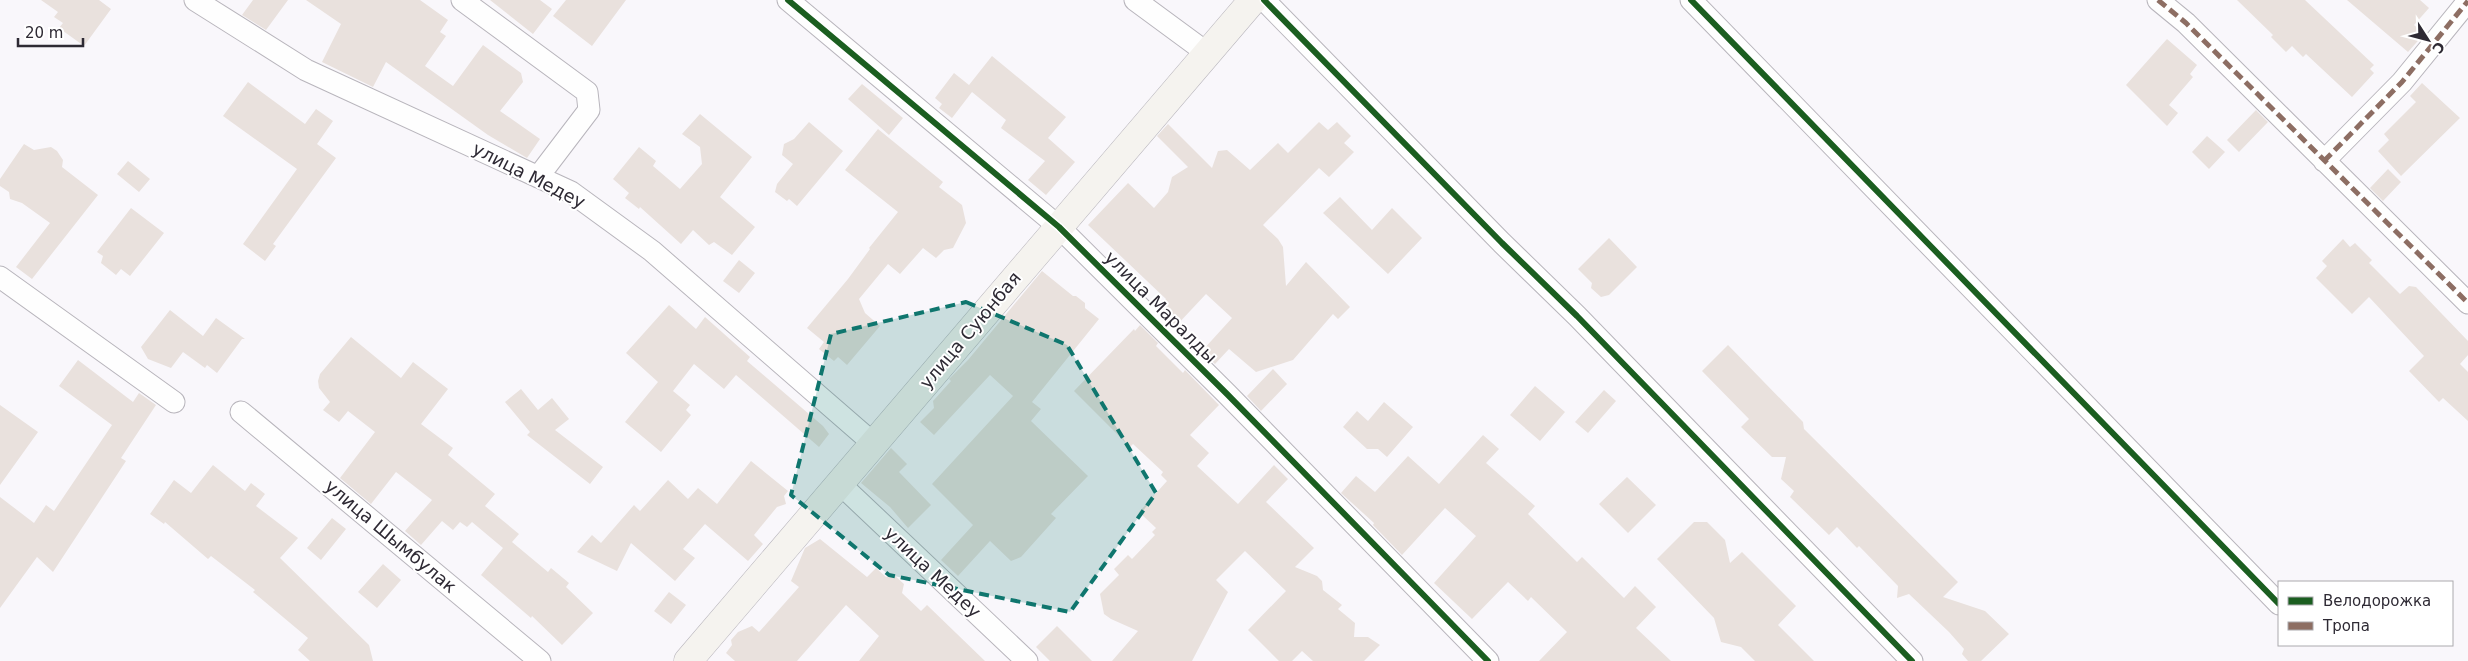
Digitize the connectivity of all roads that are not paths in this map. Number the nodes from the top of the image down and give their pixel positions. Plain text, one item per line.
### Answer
1 (195, 0) edge
2 (462, 0) edge
3 (788, 0) edge
4 (1136, 0) edge
5 (1253, 0) edge
6 (1264, 0) edge
7 (1690, 0) edge
8 (2158, 0) edge
9 (2468, 1) edge
10 (1207, 53) junction
11 (2324, 161) junction
12 (538, 177) junction
13 (1059, 227) junction
14 (0, 277) edge
15 (2468, 302) edge
16 (174, 402) dead end
17 (240, 412) dead end
18 (874, 444) junction
19 (840, 484) junction
20 (2278, 603) edge
21 (540, 661) edge
22 (688, 661) edge
23 (1027, 661) edge
24 (1488, 661) edge
25 (1912, 661) edge

1 - 12 street, улица Медеу
2 - 12 street
3 - 13 street, улица Маралды
4 - 10 street
5 - 10 street, улица Суюнбая
6 - 25 street
7 - 20 street
8 - 11 street
9 - 11 street
10 - 13 street, улица Суюнбая
11 - 15 street
12 - 18 street, улица Медеу
13 - 18 street, улица Суюнбая
13 - 24 street, улица Маралды
14 - 16 street
17 - 21 street, улица Шымбулак
18 - 19 street, улица Суюнбая
19 - 22 street, улица Суюнбая
19 - 23 street, улица Медеу

